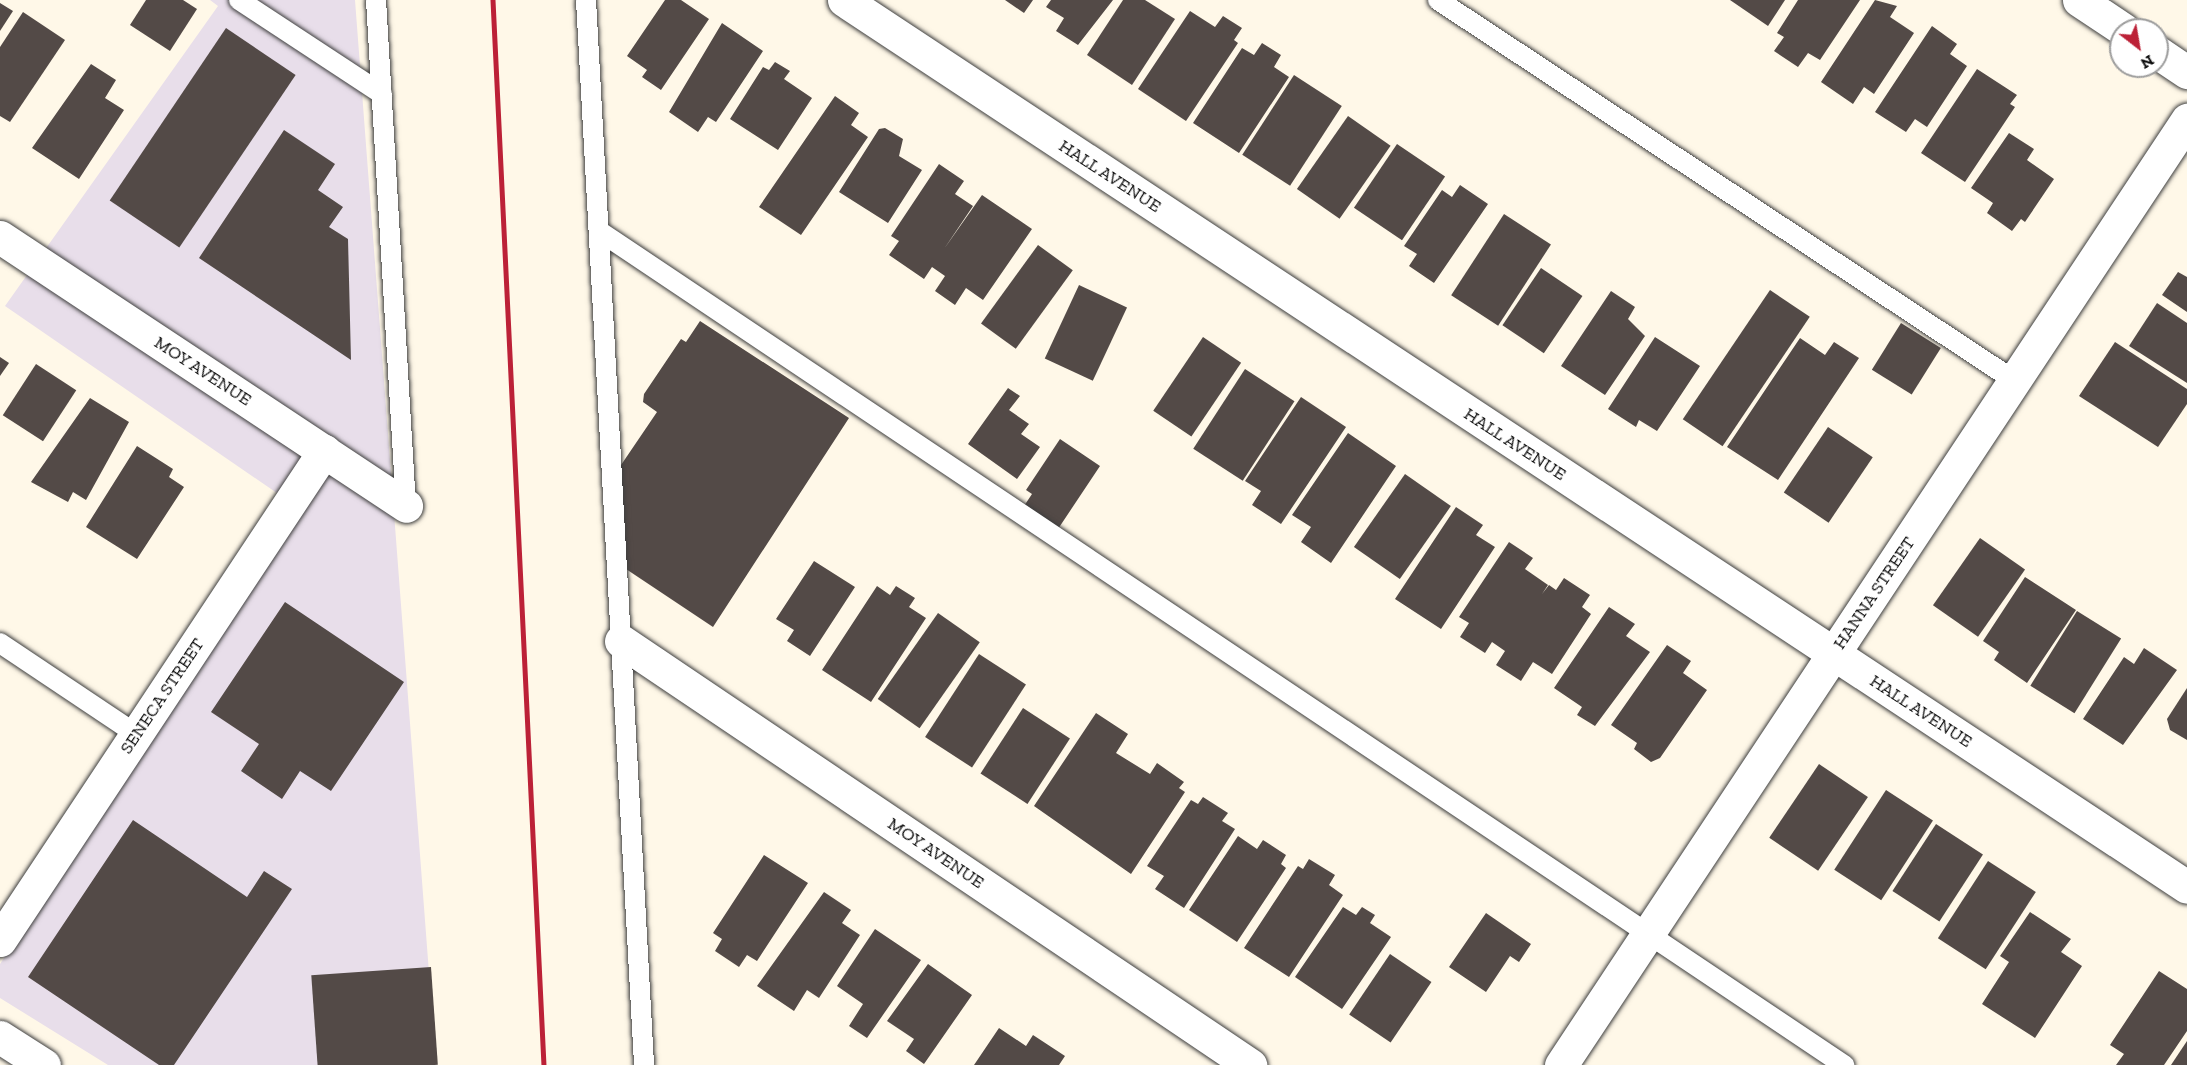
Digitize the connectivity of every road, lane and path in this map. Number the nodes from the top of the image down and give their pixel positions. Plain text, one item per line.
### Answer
1 (239, 0) edge
2 (376, 0) edge
3 (586, 0) edge
4 (844, 0) edge
5 (1437, 0) edge
6 (2079, 0) edge
7 (2109, 20) edge
8 (2169, 60) edge
9 (2187, 72) edge
10 (382, 94) junction
11 (2187, 120) edge
12 (598, 231) junction
13 (0, 237) edge
14 (2015, 381) junction
15 (324, 451) junction
16 (406, 506) joint
17 (621, 641) junction
18 (0, 644) edge
19 (1833, 654) junction
20 (136, 734) junction
21 (2187, 887) edge
22 (1648, 934) junction
23 (0, 940) edge
24 (0, 1037) edge
25 (44, 1065) edge
26 (644, 1065) edge
27 (1251, 1065) edge
28 (1561, 1065) edge
29 (1844, 1065) edge

1 - 10 lane
2 - 10 lane
3 - 12 lane
4 - 19 street, HALL AVENUE
5 - 14 lane
6 - 7 street
8 - 9 street
10 - 16 lane
11 - 14 street, HANNA STREET
12 - 17 lane
12 - 22 lane
13 - 15 street, MOY AVENUE
14 - 19 street, HANNA STREET
15 - 16 street, MOY AVENUE
15 - 20 street, SENECA STREET
17 - 26 lane
17 - 27 street, MOY AVENUE
18 - 20 lane
19 - 21 street, HALL AVENUE
19 - 22 street, HANNA STREET
20 - 23 street, SENECA STREET
22 - 28 street, HANNA STREET
22 - 29 lane
24 - 25 street

